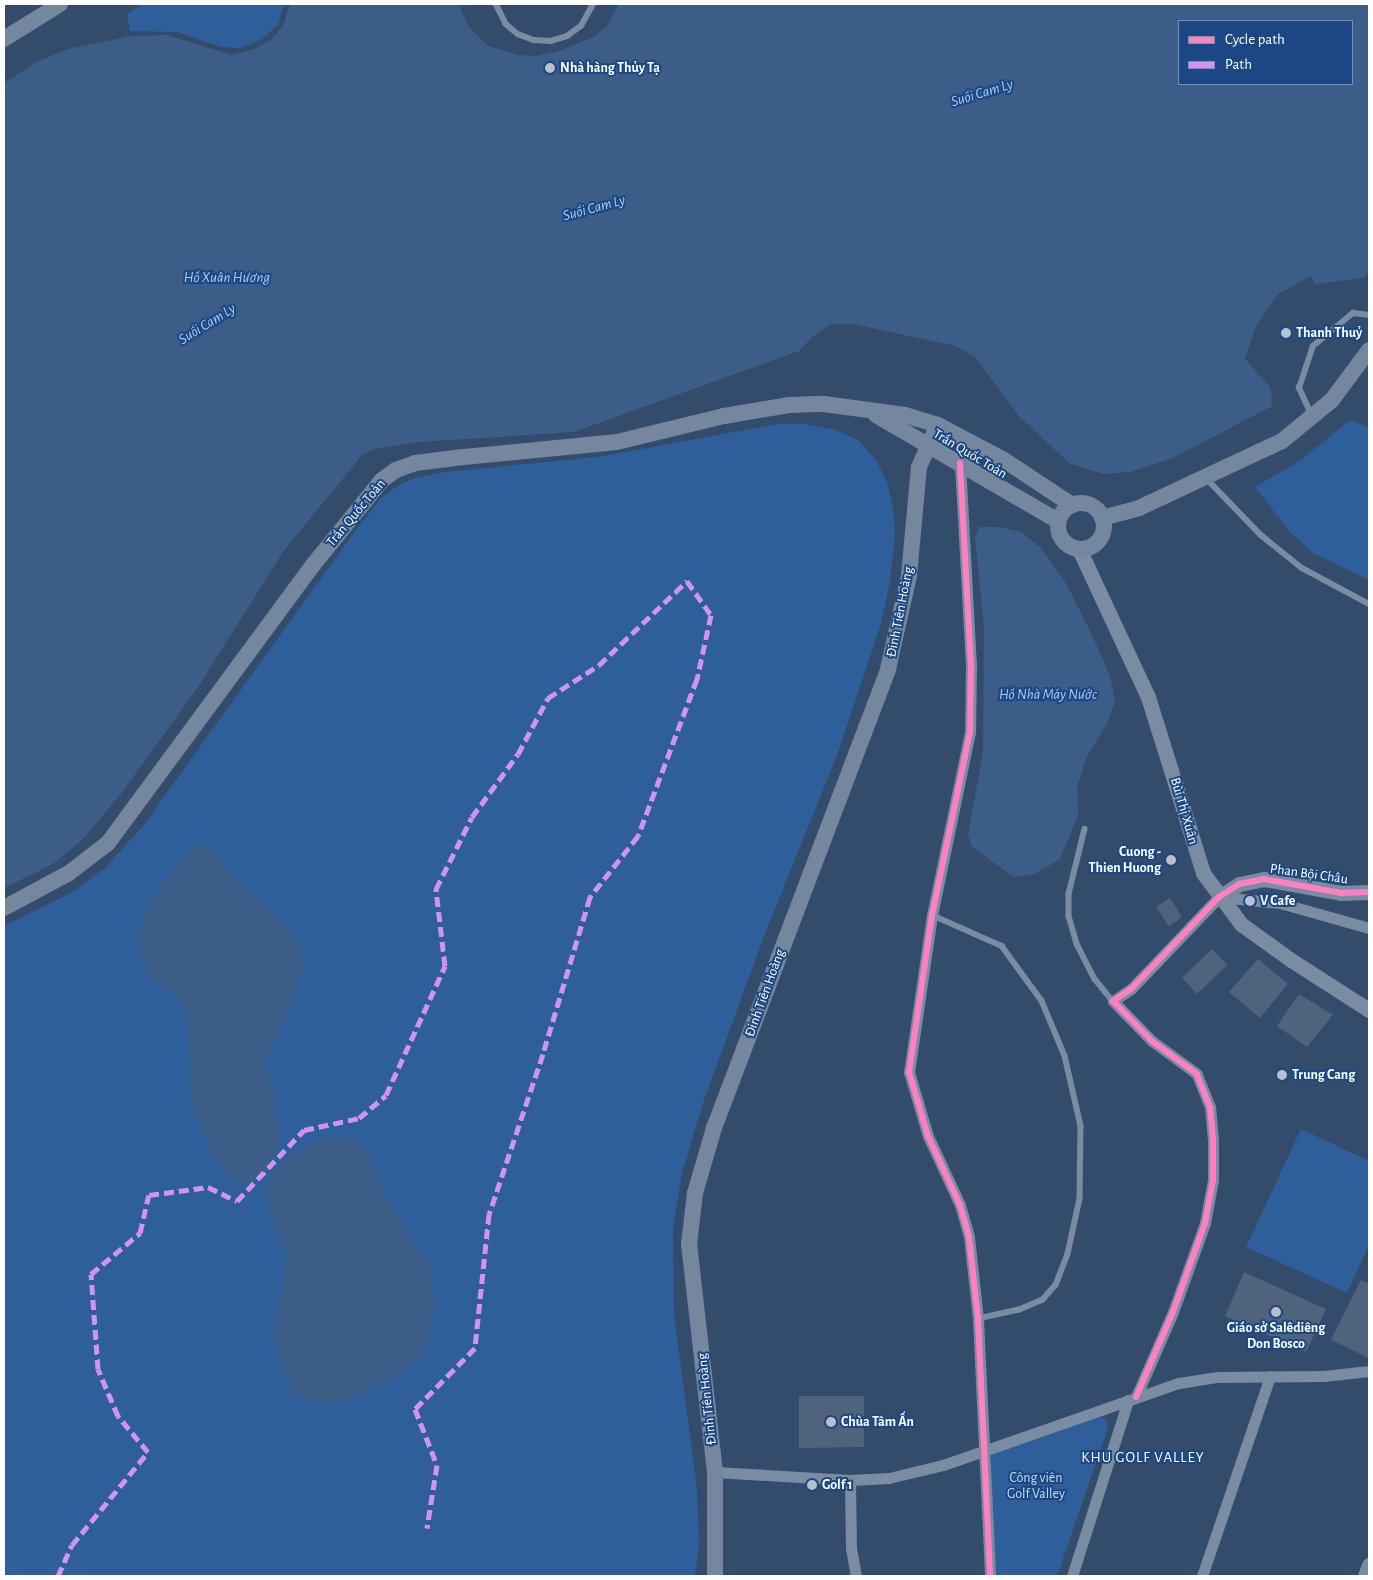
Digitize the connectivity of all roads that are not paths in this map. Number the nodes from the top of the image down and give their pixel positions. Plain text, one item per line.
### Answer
1 (60, 4) edge
2 (496, 4) edge
3 (593, 4) edge
4 (4, 39) edge
5 (1369, 316) edge
6 (1369, 350) edge
7 (867, 410) junction
8 (1312, 418) junction
9 (938, 425) junction
10 (928, 443) junction
11 (960, 463) junction
12 (1206, 478) junction
13 (1072, 505) junction
14 (1102, 518) junction
15 (1058, 521) junction
16 (1079, 549) junction
17 (1369, 604) edge
18 (1085, 829) dead end
19 (1369, 892) edge
20 (1219, 897) junction
21 (4, 908) edge
22 (932, 915) junction
23 (1369, 928) edge
24 (1113, 1001) junction
25 (1369, 1010) edge
26 (978, 1319) junction
27 (1369, 1371) edge
28 (1270, 1376) junction
29 (1132, 1399) junction
30 (983, 1452) junction
31 (715, 1472) junction
32 (850, 1480) junction
33 (1369, 1565) edge
34 (716, 1576) edge
35 (856, 1576) edge
36 (990, 1576) edge
37 (1072, 1576) edge
38 (1202, 1576) edge
39 (1365, 1576) edge

1 - 4 main road
2 - 3 lane
5 - 8 lane
6 - 8 main road
7 - 9 main road, Trần Quốc Toản
7 - 10 main road, Trần Quốc Toản
7 - 21 main road, Trần Quốc Toản
8 - 12 main road
9 - 10 main road, Đinh Tiên Hoàng
9 - 13 main road, Trần Quốc Toản
10 - 11 main road, Trần Quốc Toản
10 - 31 main road, Đinh Tiên Hoàng
11 - 15 main road, Trần Quốc Toản
11 - 22 street
12 - 14 main road
12 - 17 lane
13 - 14 main road
13 - 15 main road
14 - 16 main road
15 - 16 main road
16 - 20 street, Bùi Thị Xuân
18 - 24 lane
19 - 20 street, Phan Bội Châu
20 - 23 street
20 - 24 street
20 - 25 street, Bùi Thị Xuân
22 - 26 street
22 - 26 lane
24 - 29 street
26 - 30 street
27 - 28 street
28 - 29 street
28 - 38 street
29 - 30 street
29 - 37 street
30 - 32 street
30 - 36 street
31 - 32 street
31 - 34 main road, Đinh Tiên Hoàng
32 - 35 street
33 - 39 street

